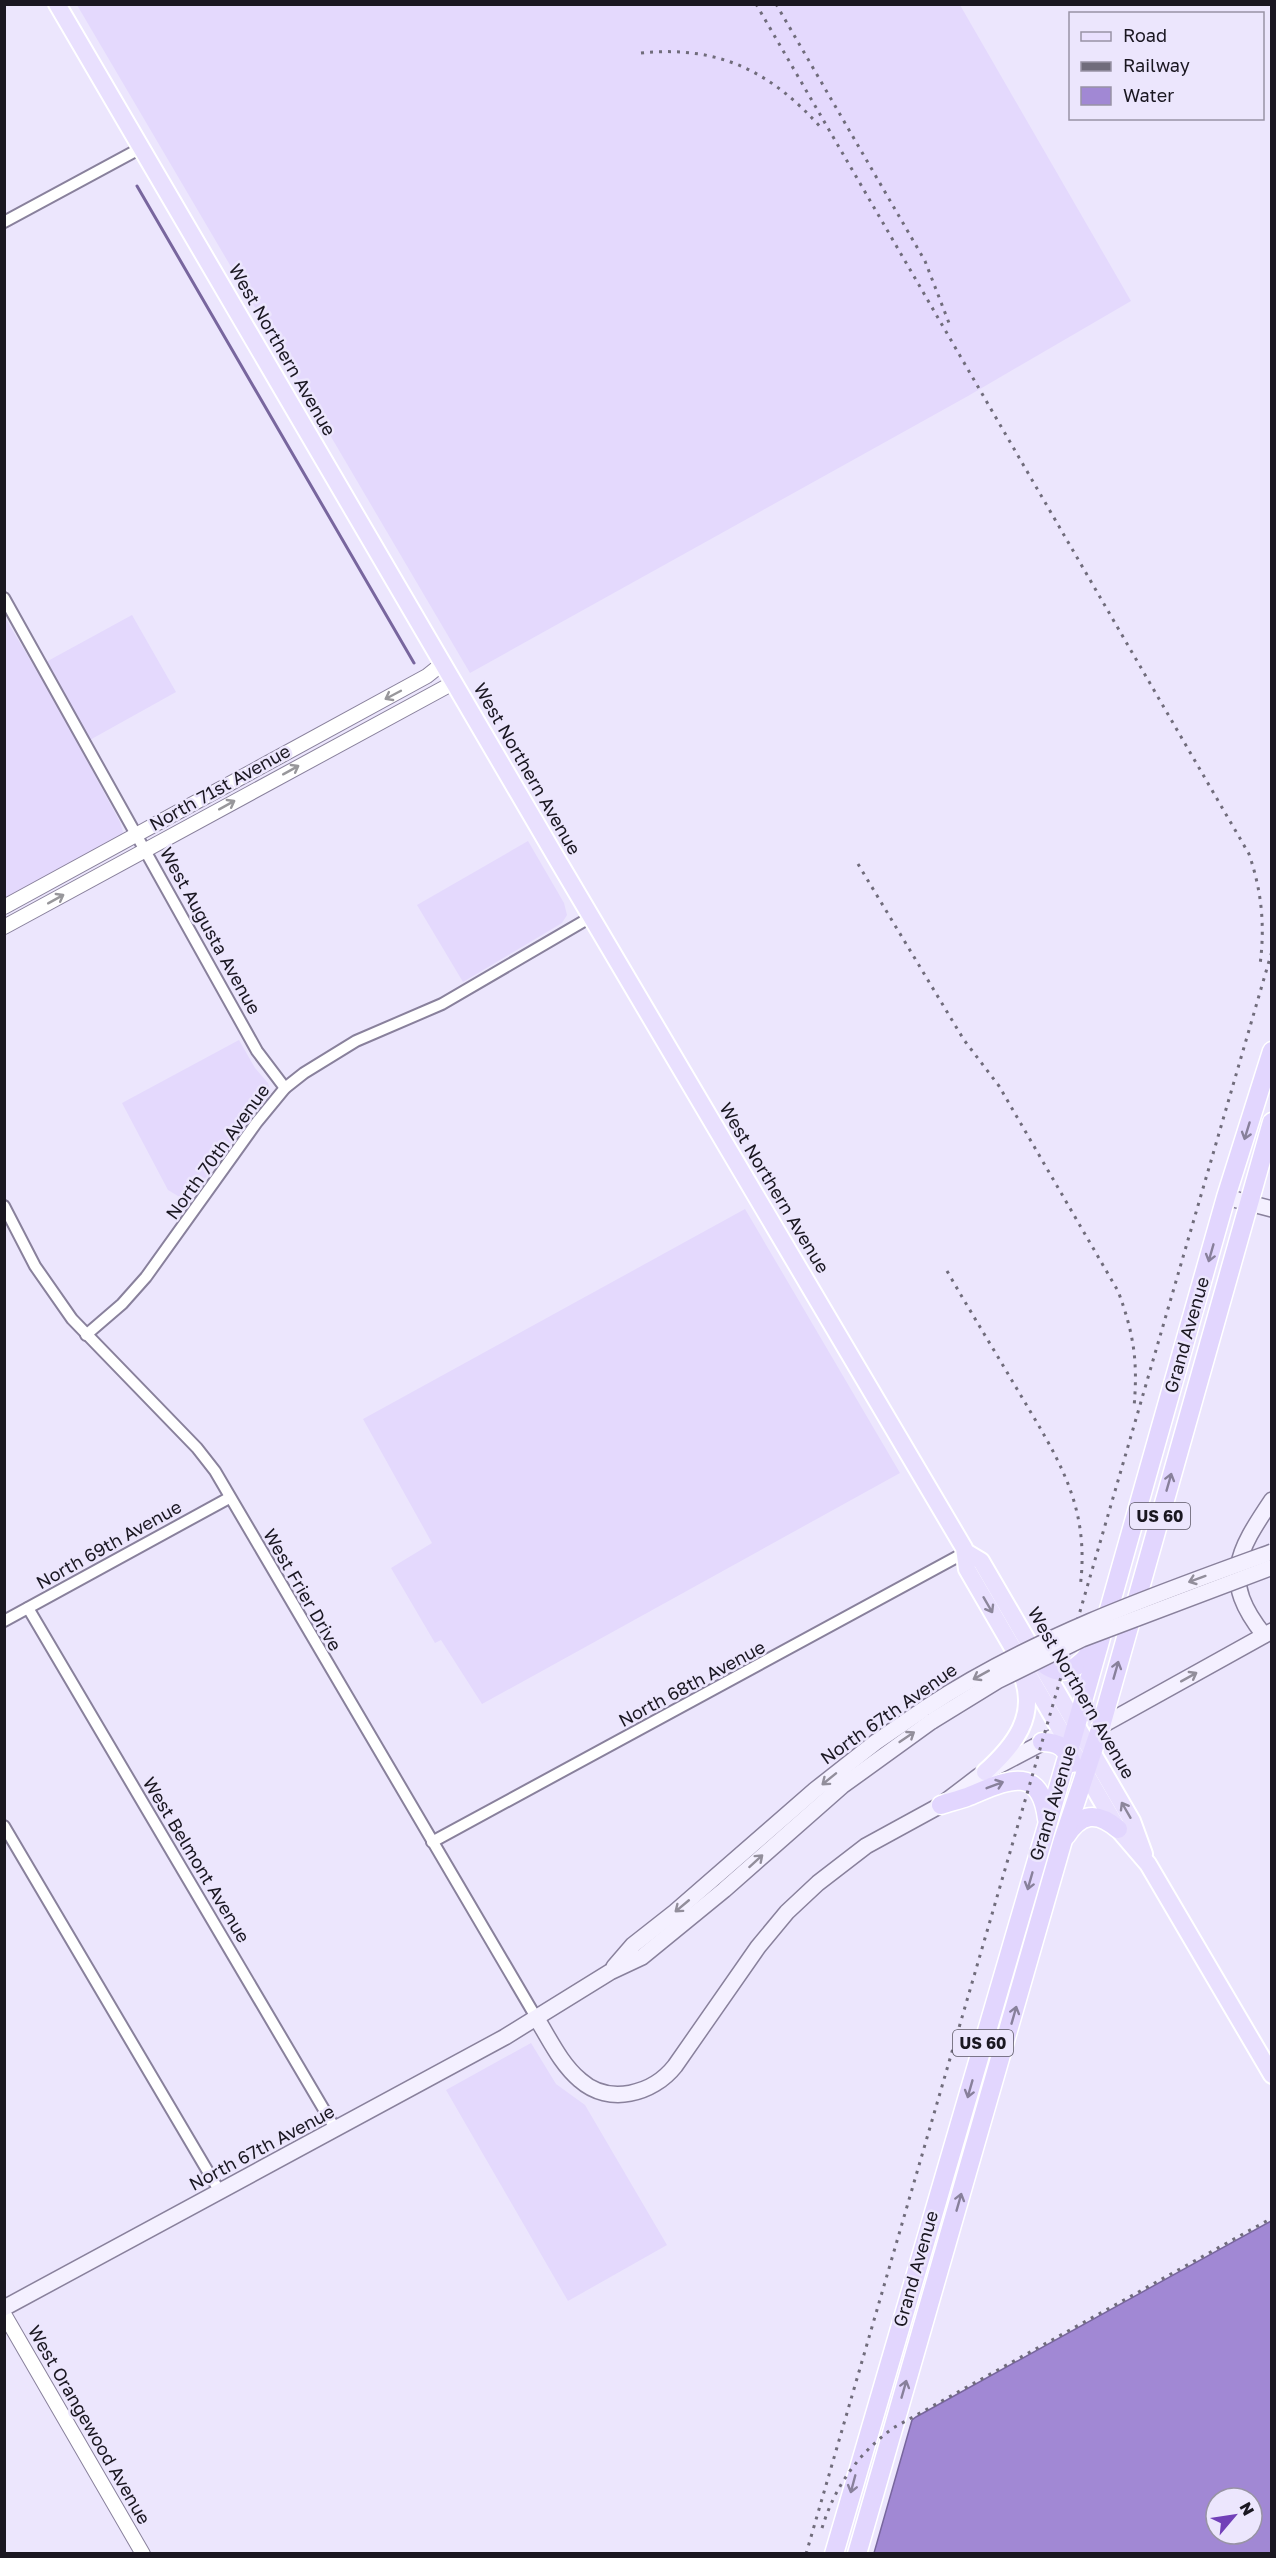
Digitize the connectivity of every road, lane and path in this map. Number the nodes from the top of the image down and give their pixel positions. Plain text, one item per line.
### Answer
1 (57, 4) edge
2 (141, 148) junction
3 (4, 222) edge
4 (4, 598) edge
5 (442, 664) junction
6 (453, 683) junction
7 (138, 834) junction
8 (147, 849) junction
9 (6, 917) edge
10 (591, 917) junction
11 (1272, 1051) edge
12 (285, 1088) junction
13 (1272, 1122) edge
14 (1226, 1197) junction
15 (1248, 1203) junction
16 (4, 1206) edge
17 (1272, 1209) edge
18 (86, 1335) junction
19 (229, 1498) junction
20 (1272, 1500) edge
21 (966, 1552) junction
22 (1272, 1552) edge
23 (1272, 1568) edge
24 (28, 1608) junction
25 (1106, 1618) junction
26 (4, 1621) edge
27 (1269, 1632) edge
28 (1010, 1644) junction
29 (1036, 1656) junction
30 (929, 1714) junction
31 (1101, 1726) junction
32 (1069, 1739) junction
33 (1042, 1742) joint
34 (1092, 1751) junction
35 (985, 1772) junction
36 (1085, 1772) junction
37 (1079, 1791) junction
38 (941, 1805) junction
39 (1047, 1820) junction
40 (4, 1826) edge
41 (1118, 1829) junction
42 (1063, 1840) junction
43 (432, 1842) junction
44 (1148, 1864) junction
45 (537, 2019) junction
46 (1272, 2075) edge
47 (336, 2130) junction
48 (220, 2192) junction
49 (4, 2308) edge
50 (4, 2314) edge
51 (875, 2408) junction
52 (897, 2414) junction
53 (860, 2459) junction
54 (882, 2466) junction
55 (143, 2553) edge
56 (834, 2553) edge
57 (857, 2553) edge

1 - 2 main road, West Northern Avenue
2 - 3 street
2 - 5 main road, West Northern Avenue
4 - 7 street, West Augusta Avenue
5 - 6 main road, West Northern Avenue
5 -> 7 street, North 71st Avenue
8 -> 6 street, North 71st Avenue
6 - 10 main road, West Northern Avenue
7 - 8 street, West Augusta Avenue
7 - 9 street, North 71st Avenue
9 -> 8 street, North 71st Avenue
8 - 12 street, West Augusta Avenue
10 - 12 street, North 70th Avenue
10 - 21 main road, West Northern Avenue
11 -> 14 highway, Grand Avenue / US 60
12 - 18 street, North 70th Avenue
13 - 15 highway, Grand Avenue / US 60
14 - 15 main road
14 -> 25 highway, Grand Avenue / US 60
15 - 17 main road
31 -> 15 highway, Grand Avenue / US 60
16 - 18 street, West Frier Drive
18 - 19 street, West Frier Drive
19 - 24 street, North 69th Avenue
19 - 43 street, West Frier Drive
20 - 27 main road
21 -> 28 main road, West Northern Avenue
21 - 29 main road, West Northern Avenue
21 - 43 street, North 68th Avenue
22 -> 30 main road, North 67th Avenue, bridge
23 - 30 main road, North 67th Avenue, bridge
24 - 26 street, North 69th Avenue
24 - 47 street, West Belmont Avenue
25 - 29 highway
25 - 32 highway, Grand Avenue / US 60
31 -> 27 main road
28 - 32 main road, West Northern Avenue
28 - 35 main road
29 - 32 main road, West Northern Avenue
30 - 45 main road, North 67th Avenue
31 - 32 main road
31 - 34 highway, Grand Avenue / US 60
32 - 33 highway
32 - 34 main road, West Northern Avenue
32 - 36 main road, West Northern Avenue
32 - 37 highway
32 - 39 highway, Grand Avenue / US 60
33 - 35 main road
34 - 36 highway, Grand Avenue / US 60
44 -> 34 main road, West Northern Avenue
35 - 38 main road
36 - 37 highway, Grand Avenue / US 60
36 - 41 main road, West Northern Avenue
37 - 42 highway, Grand Avenue / US 60
38 -> 39 highway
38 - 45 main road
39 -> 51 highway, Grand Avenue / US 60
40 - 48 street
41 - 42 highway
41 - 44 main road, West Northern Avenue
52 -> 42 highway, Grand Avenue / US 60
43 - 45 street, West Frier Drive
44 - 46 main road, West Northern Avenue
45 - 47 main road, North 67th Avenue
47 - 48 main road, North 67th Avenue
48 - 49 main road, North 67th Avenue
50 - 55 street, West Orangewood Avenue
51 - 52 highway
51 - 53 highway, Grand Avenue / US 60
52 - 54 highway, Grand Avenue / US 60
53 - 54 highway
53 -> 56 highway, Grand Avenue / US 60
54 - 57 highway, Grand Avenue / US 60

